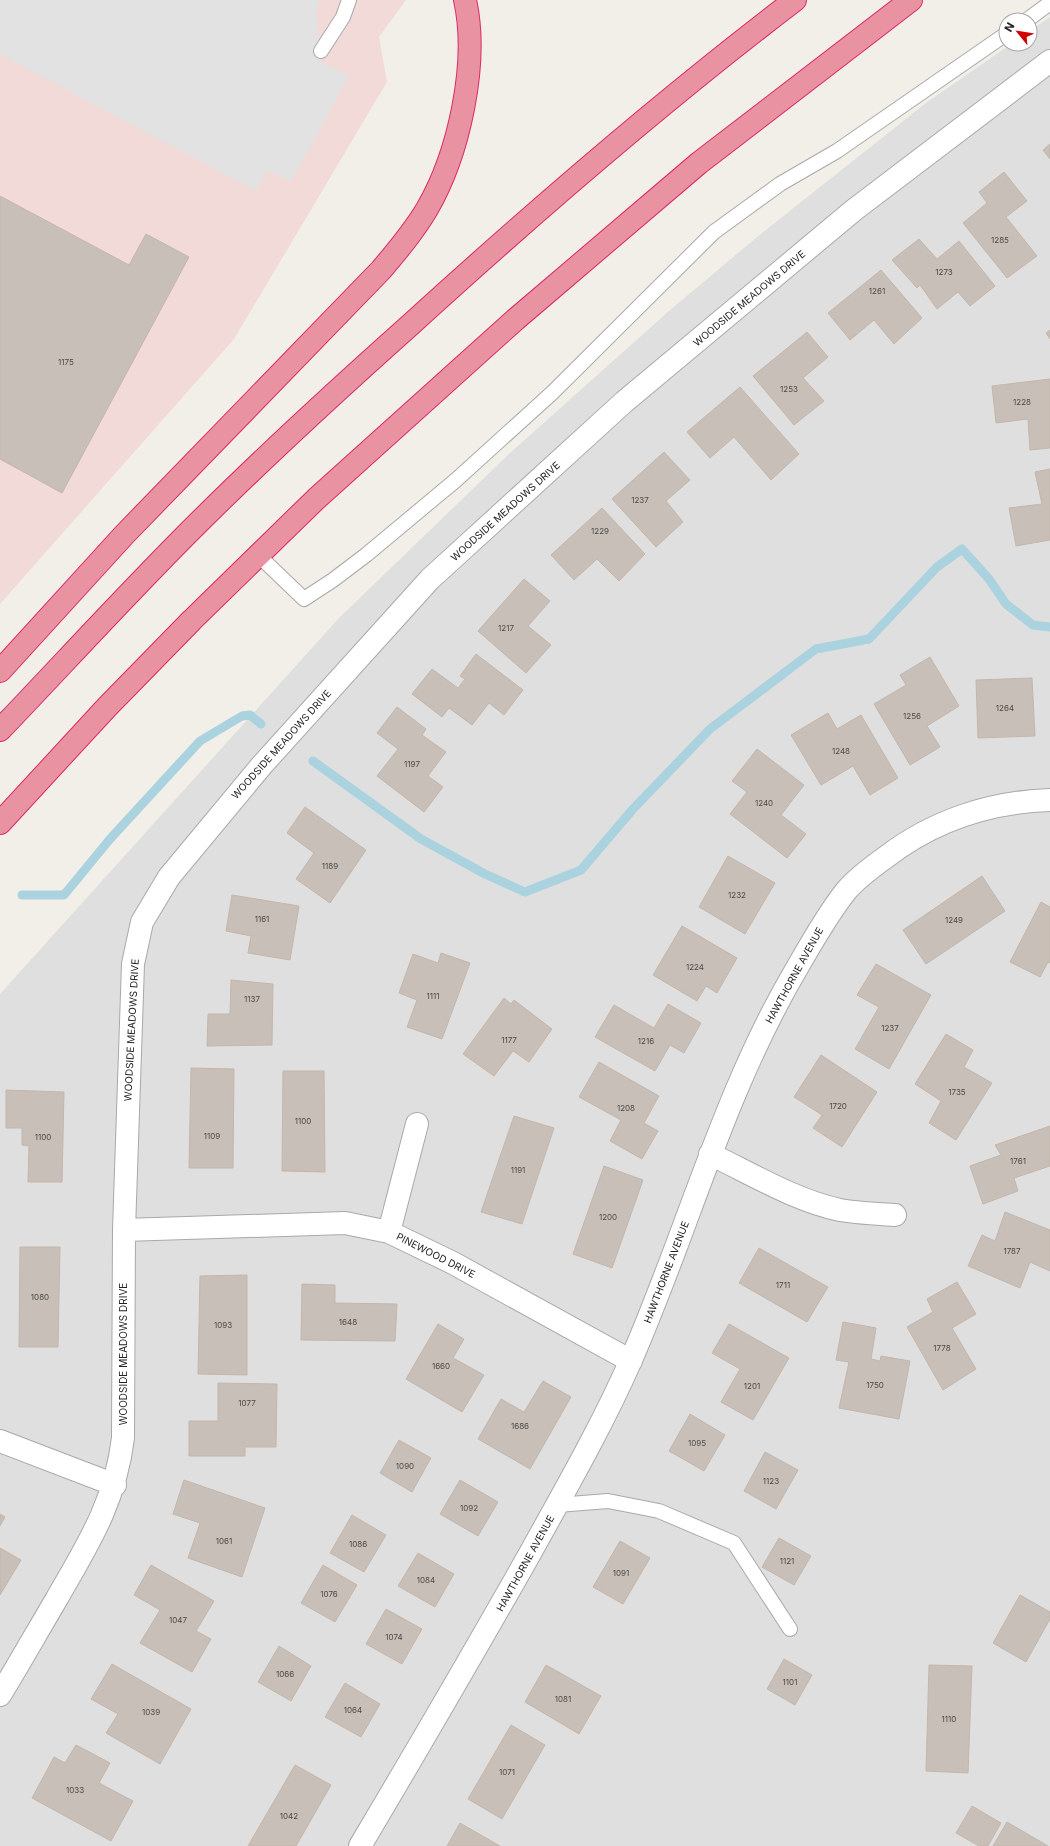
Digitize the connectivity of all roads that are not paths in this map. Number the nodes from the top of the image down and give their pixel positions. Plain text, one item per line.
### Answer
1 (349, 0) edge
2 (465, 0) edge
3 (795, 0) edge
4 (911, 0) edge
5 (1050, 3) edge
6 (1037, 12) edge
7 (998, 40) edge
8 (321, 51) dead end
9 (1050, 60) edge
10 (258, 555) junction
11 (0, 671) edge
12 (0, 730) edge
13 (1050, 800) edge
14 (0, 823) edge
15 (417, 1124) dead end
16 (710, 1154) junction
17 (895, 1215) dead end
18 (124, 1230) junction
19 (389, 1232) junction
20 (631, 1361) junction
21 (0, 1441) edge
22 (114, 1485) junction
23 (557, 1505) junction
24 (790, 1629) dead end
25 (0, 1695) edge
26 (360, 1846) edge

1 - 8 lane
2 - 11 highway
3 - 12 highway
4 - 10 highway
5 - 6 lane
7 - 10 lane
9 - 18 street, WOODSIDE MEADOWS DRIVE
10 - 14 highway
13 - 16 street, HAWTHORNE AVENUE
15 - 19 street
16 - 17 street
16 - 20 street, HAWTHORNE AVENUE
18 - 19 street, PINEWOOD DRIVE
18 - 22 street, WOODSIDE MEADOWS DRIVE
19 - 20 street, PINEWOOD DRIVE
20 - 23 street, HAWTHORNE AVENUE
21 - 22 street
22 - 25 street, WOODSIDE MEADOWS DRIVE
23 - 24 lane
23 - 26 street, HAWTHORNE AVENUE

